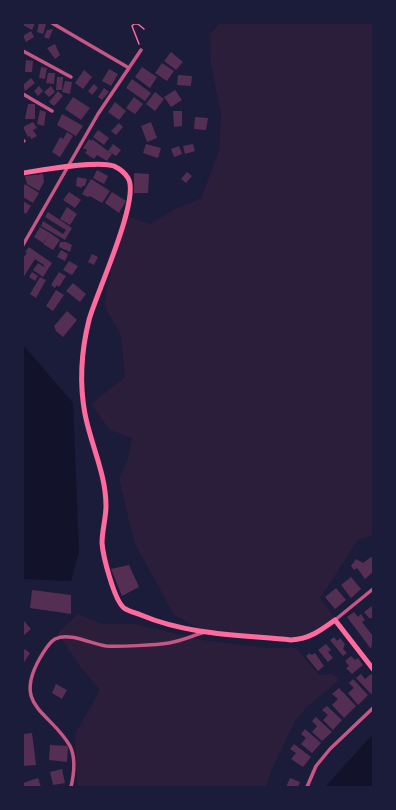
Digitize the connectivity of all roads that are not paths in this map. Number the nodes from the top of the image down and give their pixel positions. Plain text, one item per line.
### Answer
1 (52, 23) edge
2 (141, 50) road end
3 (23, 51) edge
4 (129, 68) junction
5 (71, 77) dead end
6 (23, 94) edge
7 (52, 111) dead end
8 (67, 167) junction
9 (23, 173) edge
10 (23, 245) edge
11 (373, 589) edge
12 (335, 620) junction
13 (205, 632) junction
14 (373, 669) edge
15 (373, 708) edge
16 (71, 787) edge
17 (307, 787) edge

1 - 4 street
2 - 4 street
3 - 5 street
4 - 8 street
6 - 7 street
8 - 9 main road
8 - 10 street
8 - 13 main road
11 - 12 street
12 - 13 main road
12 - 14 main road
13 - 16 street
15 - 17 street

